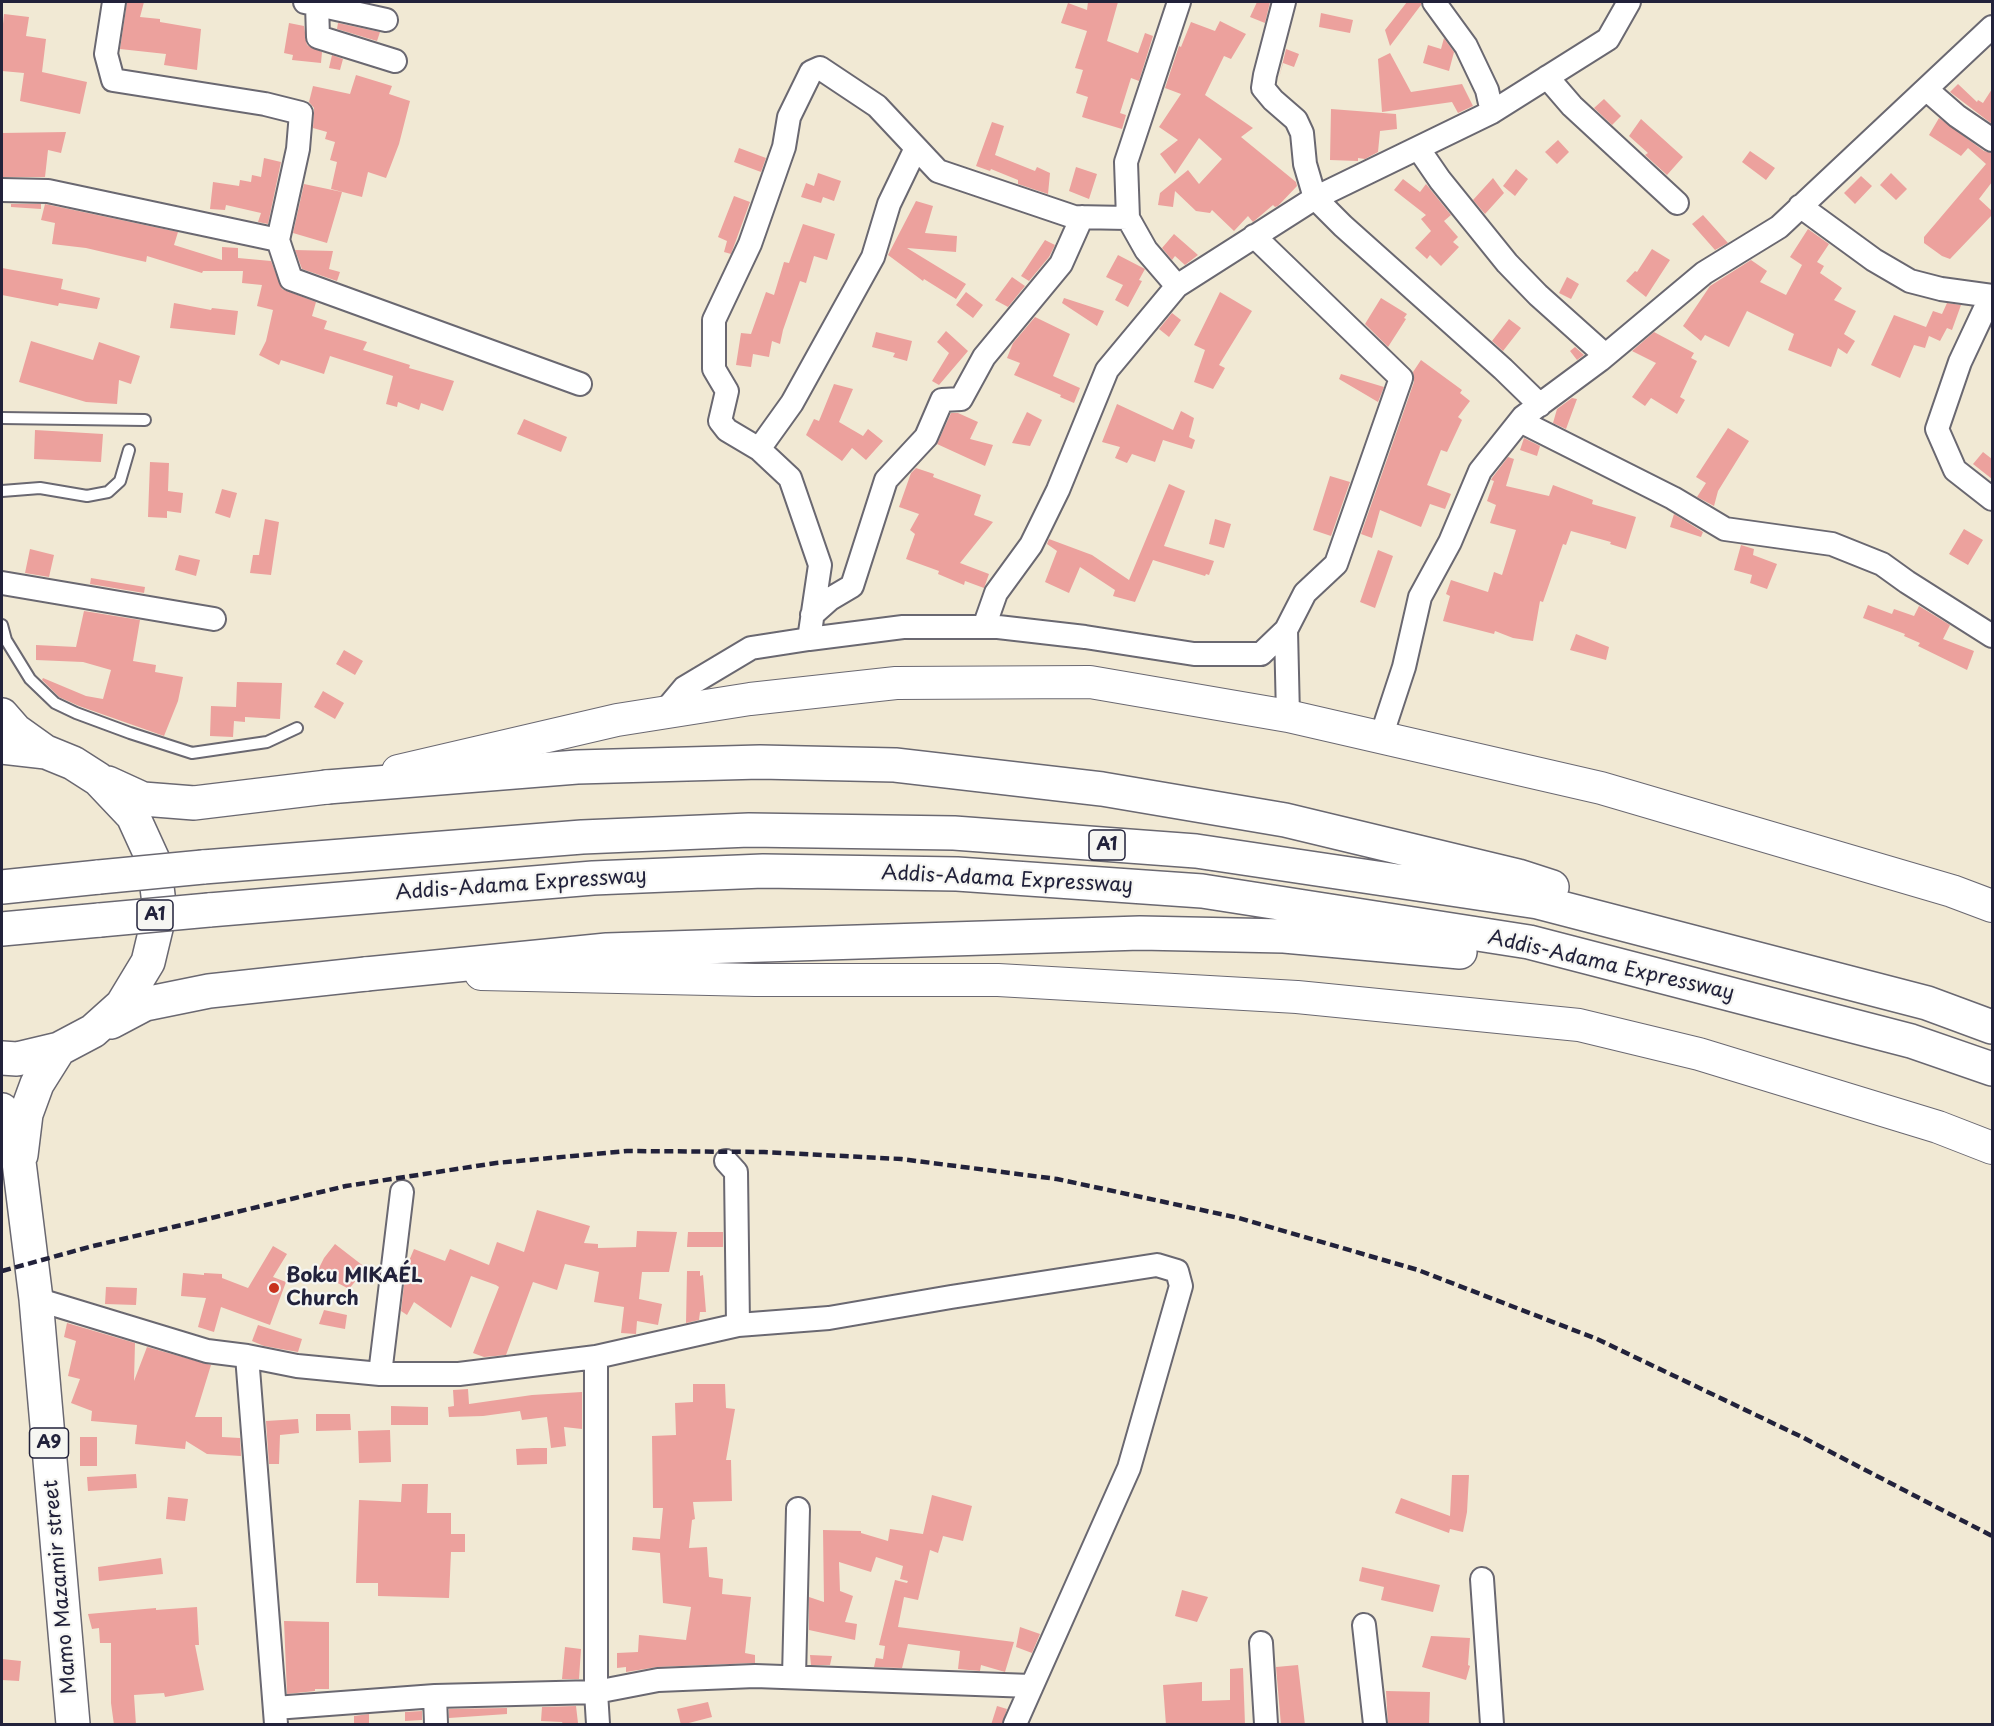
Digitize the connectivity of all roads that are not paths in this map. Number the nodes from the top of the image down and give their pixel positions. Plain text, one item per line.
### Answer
1 (114, 2) edge
2 (1179, 2) edge
3 (1284, 2) edge
4 (1434, 2) edge
5 (1629, 2) edge
6 (311, 3) edge
7 (386, 20) dead end
8 (1990, 34) edge
9 (395, 61) dead end
10 (1547, 77) junction
11 (1926, 89) junction
12 (1492, 112) junction
13 (1992, 140) edge
14 (916, 148) junction
15 (1418, 148) junction
16 (2, 190) edge
17 (1315, 198) junction
18 (1677, 203) dead end
19 (1800, 206) junction
20 (1082, 217) junction
21 (1128, 218) junction
22 (1254, 236) junction
23 (278, 240) junction
24 (1178, 286) junction
25 (1992, 296) edge
26 (1605, 355) junction
27 (580, 384) dead end
28 (1540, 405) junction
29 (2, 418) edge
30 (145, 420) dead end
31 (1520, 422) junction
32 (759, 449) junction
33 (129, 450) dead end
34 (2, 491) edge
35 (1992, 499) edge
36 (2, 583) edge
37 (812, 615) junction
38 (214, 618) dead end
39 (2, 625) edge
40 (984, 627) junction
41 (1286, 630) junction
42 (1992, 636) edge
43 (809, 639) junction
44 (663, 713) junction
45 (2, 715) edge
46 (1288, 716) junction
47 (297, 728) dead end
48 (1381, 737) junction
49 (2, 747) edge
50 (46, 752) junction
51 (98, 779) junction
52 (327, 787) junction
53 (2, 887) edge
54 (1992, 906) edge
55 (2, 929) edge
56 (366, 974) junction
57 (1927, 1003) junction
58 (1992, 1027) edge
59 (93, 1031) junction
60 (1911, 1041) junction
61 (59, 1049) junction
62 (2, 1058) edge
63 (1992, 1069) edge
64 (2, 1110) edge
65 (1992, 1148) edge
66 (726, 1161) dead end
67 (20, 1162) junction
68 (402, 1192) dead end
69 (36, 1299) junction
70 (738, 1325) junction
71 (247, 1356) junction
72 (596, 1356) junction
73 (380, 1374) junction
74 (798, 1509) dead end
75 (1482, 1579) dead end
76 (1364, 1625) dead end
77 (1261, 1642) dead end
78 (794, 1677) junction
79 (1031, 1686) junction
80 (596, 1692) junction
81 (435, 1696) junction
82 (275, 1717) edge
83 (73, 1725) edge
84 (436, 1725) edge
85 (598, 1725) edge
86 (1015, 1725) edge
87 (1266, 1725) edge
88 (1375, 1725) edge
89 (1492, 1725) edge

1 - 23 street
2 - 21 street
3 - 17 street
4 - 12 street
5 - 10 street
6 - 7 street
6 - 9 street
8 - 11 street
10 - 12 street
10 - 18 street
11 - 13 street
11 - 19 street
12 - 15 street
14 - 20 street
14 - 32 street
14 - 32 street
15 - 17 street
15 - 26 street
16 - 23 street
17 - 22 street
17 - 28 street
19 - 25 street
19 - 26 street
20 - 21 street
20 - 37 street
21 - 24 street
22 - 24 street
22 - 41 street
23 - 27 street
24 - 40 street
25 - 35 street
26 - 28 street
28 - 31 street
29 - 30 lane
31 - 42 street
31 - 48 street
32 - 37 street
33 - 34 lane
36 - 38 street
37 - 43 street
39 - 47 lane
40 - 41 street
40 - 43 street
41 - 46 street
43 - 44 street
44 - 46 street
44 - 52 street
45 - 50 main road
46 - 48 street
48 - 54 street
49 - 50 main road
50 - 51 main road
51 - 52 main road
51 - 59 main road
52 - 57 main road
53 - 57 main road, Addis-Adama Expressway / A1, bridge
55 - 60 main road, Addis-Adama Expressway / A1, bridge
56 - 59 main road
56 - 60 main road
56 - 65 street
57 - 58 main road, Addis-Adama Expressway / A1
59 - 61 main road
60 - 63 main road, Addis-Adama Expressway / A1
61 - 62 main road
61 - 67 main road, A9
64 - 67 main road, A9
66 - 70 street
67 - 69 main road, Mamo Mazamir street / A9
68 - 73 street
69 - 71 street
69 - 83 main road, Mamo Mazamir street / A9
70 - 72 street
70 - 79 street
71 - 73 street
71 - 82 street
72 - 73 street
72 - 80 street
74 - 78 street
75 - 89 street
76 - 88 street
77 - 87 street
78 - 79 street
78 - 80 street
79 - 86 street
80 - 81 street
80 - 85 street
81 - 82 street
81 - 84 street

